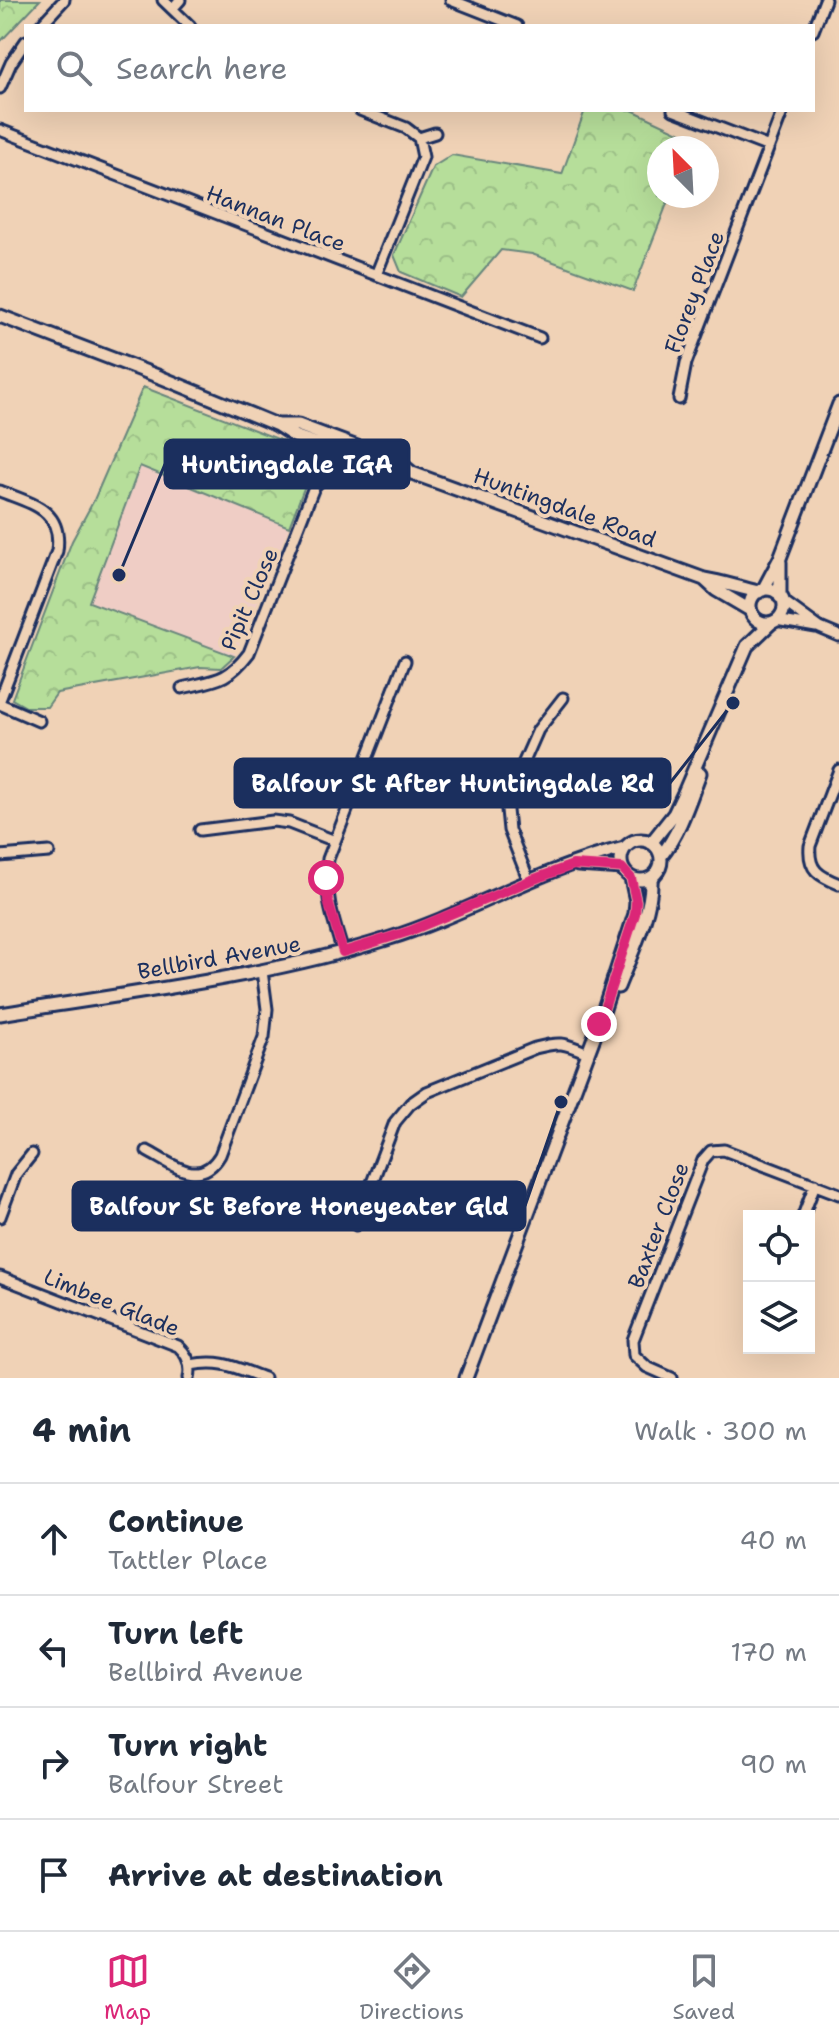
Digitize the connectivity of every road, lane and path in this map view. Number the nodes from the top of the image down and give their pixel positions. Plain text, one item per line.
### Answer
1 (64, 0) edge
2 (163, 0) edge
3 (180, 0) edge
4 (451, 0) edge
5 (825, 0) edge
6 (172, 9) junction
7 (42, 24) edge
8 (188, 24) edge
9 (512, 24) edge
10 (815, 26) edge
11 (24, 44) edge
12 (0, 88) edge
13 (365, 112) edge
14 (678, 112) edge
15 (782, 112) edge
16 (0, 130) edge
17 (435, 133) dead end
18 (419, 138) junction
19 (769, 147) junction
20 (376, 275) junction
21 (1, 317) edge
22 (540, 338) dead end
23 (679, 399) dead end
24 (839, 404) edge
25 (323, 440) junction
26 (336, 445) junction
27 (314, 487) junction
28 (0, 491) edge
29 (780, 558) junction
30 (704, 579) junction
31 (761, 591) junction
32 (781, 599) junction
33 (751, 612) junction
34 (773, 621) junction
35 (820, 628) junction
36 (839, 636) edge
37 (747, 646) junction
38 (405, 661) dead end
39 (182, 688) dead end
40 (563, 698) dead end
41 (0, 702) edge
42 (39, 721) dead end
43 (715, 723) junction
44 (839, 770) edge
45 (200, 830) dead end
46 (335, 841) junction
47 (651, 843) junction
48 (624, 848) junction
49 (49, 852) dead end
50 (0, 856) edge
51 (661, 856) junction
52 (573, 865) junction
53 (622, 868) junction
54 (631, 878) junction
55 (651, 878) junction
56 (529, 881) junction
57 (839, 884) edge
58 (343, 952) junction
59 (262, 971) junction
60 (0, 1014) edge
61 (599, 1024) junction
62 (588, 1053) junction
63 (147, 1151) dead end
64 (32, 1154) dead end
65 (815, 1184) junction
66 (839, 1194) edge
67 (805, 1210) edge
68 (0, 1217) edge
69 (356, 1225) dead end
70 (0, 1277) edge
71 (190, 1365) junction
72 (189, 1378) edge
73 (264, 1378) edge
74 (466, 1378) edge
75 (672, 1378) edge

1 - 7 street
2 - 6 street
3 - 6 street
4 - 9 street
5 - 10 street
6 - 8 street
11 - 12 street
13 - 18 street
14 - 19 street
15 - 19 street, Florey Place
16 - 20 street, Hannan Place
17 - 18 street
18 - 20 street
19 - 23 street, Florey Place
20 - 22 street, Hannan Place
21 - 25 street, Huntingdale Road
24 - 29 street
25 - 26 street, Huntingdale Road
25 - 27 street, Pipit Close
26 - 27 street, Pipit Close
26 - 30 street, Huntingdale Road
27 - 39 street, Pipit Close
28 - 41 street
29 - 31 street
29 - 32 street
30 - 31 street, Huntingdale Road
30 - 33 street, Huntingdale Road
31 - 32 street
31 - 33 street
32 - 34 street
32 - 35 street
33 - 34 street
33 - 37 street
34 - 35 street
34 - 37 street
35 - 36 street
37 - 43 street
38 - 46 street
40 - 56 street
41 - 42 street
43 - 47 street
43 - 51 street
44 - 57 street
45 - 46 street
46 - 58 street
47 - 48 street
47 - 51 street
48 - 52 street, Bellbird Avenue
48 - 53 street
49 - 50 street
51 - 55 street
52 - 53 street, Bellbird Avenue
52 - 56 street, Bellbird Avenue
53 - 54 street
54 - 55 street
54 - 61 street
55 - 61 street
56 - 58 street, Bellbird Avenue
58 - 59 street, Bellbird Avenue
59 - 60 street, Bellbird Avenue
59 - 63 street
61 - 62 street
62 - 69 street
62 - 74 street
64 - 68 street
65 - 66 street, Baxter Close
65 - 67 street
65 - 75 street, Baxter Close
70 - 71 street, Limbee Glade
71 - 72 street, Limbee Glade
71 - 73 street

